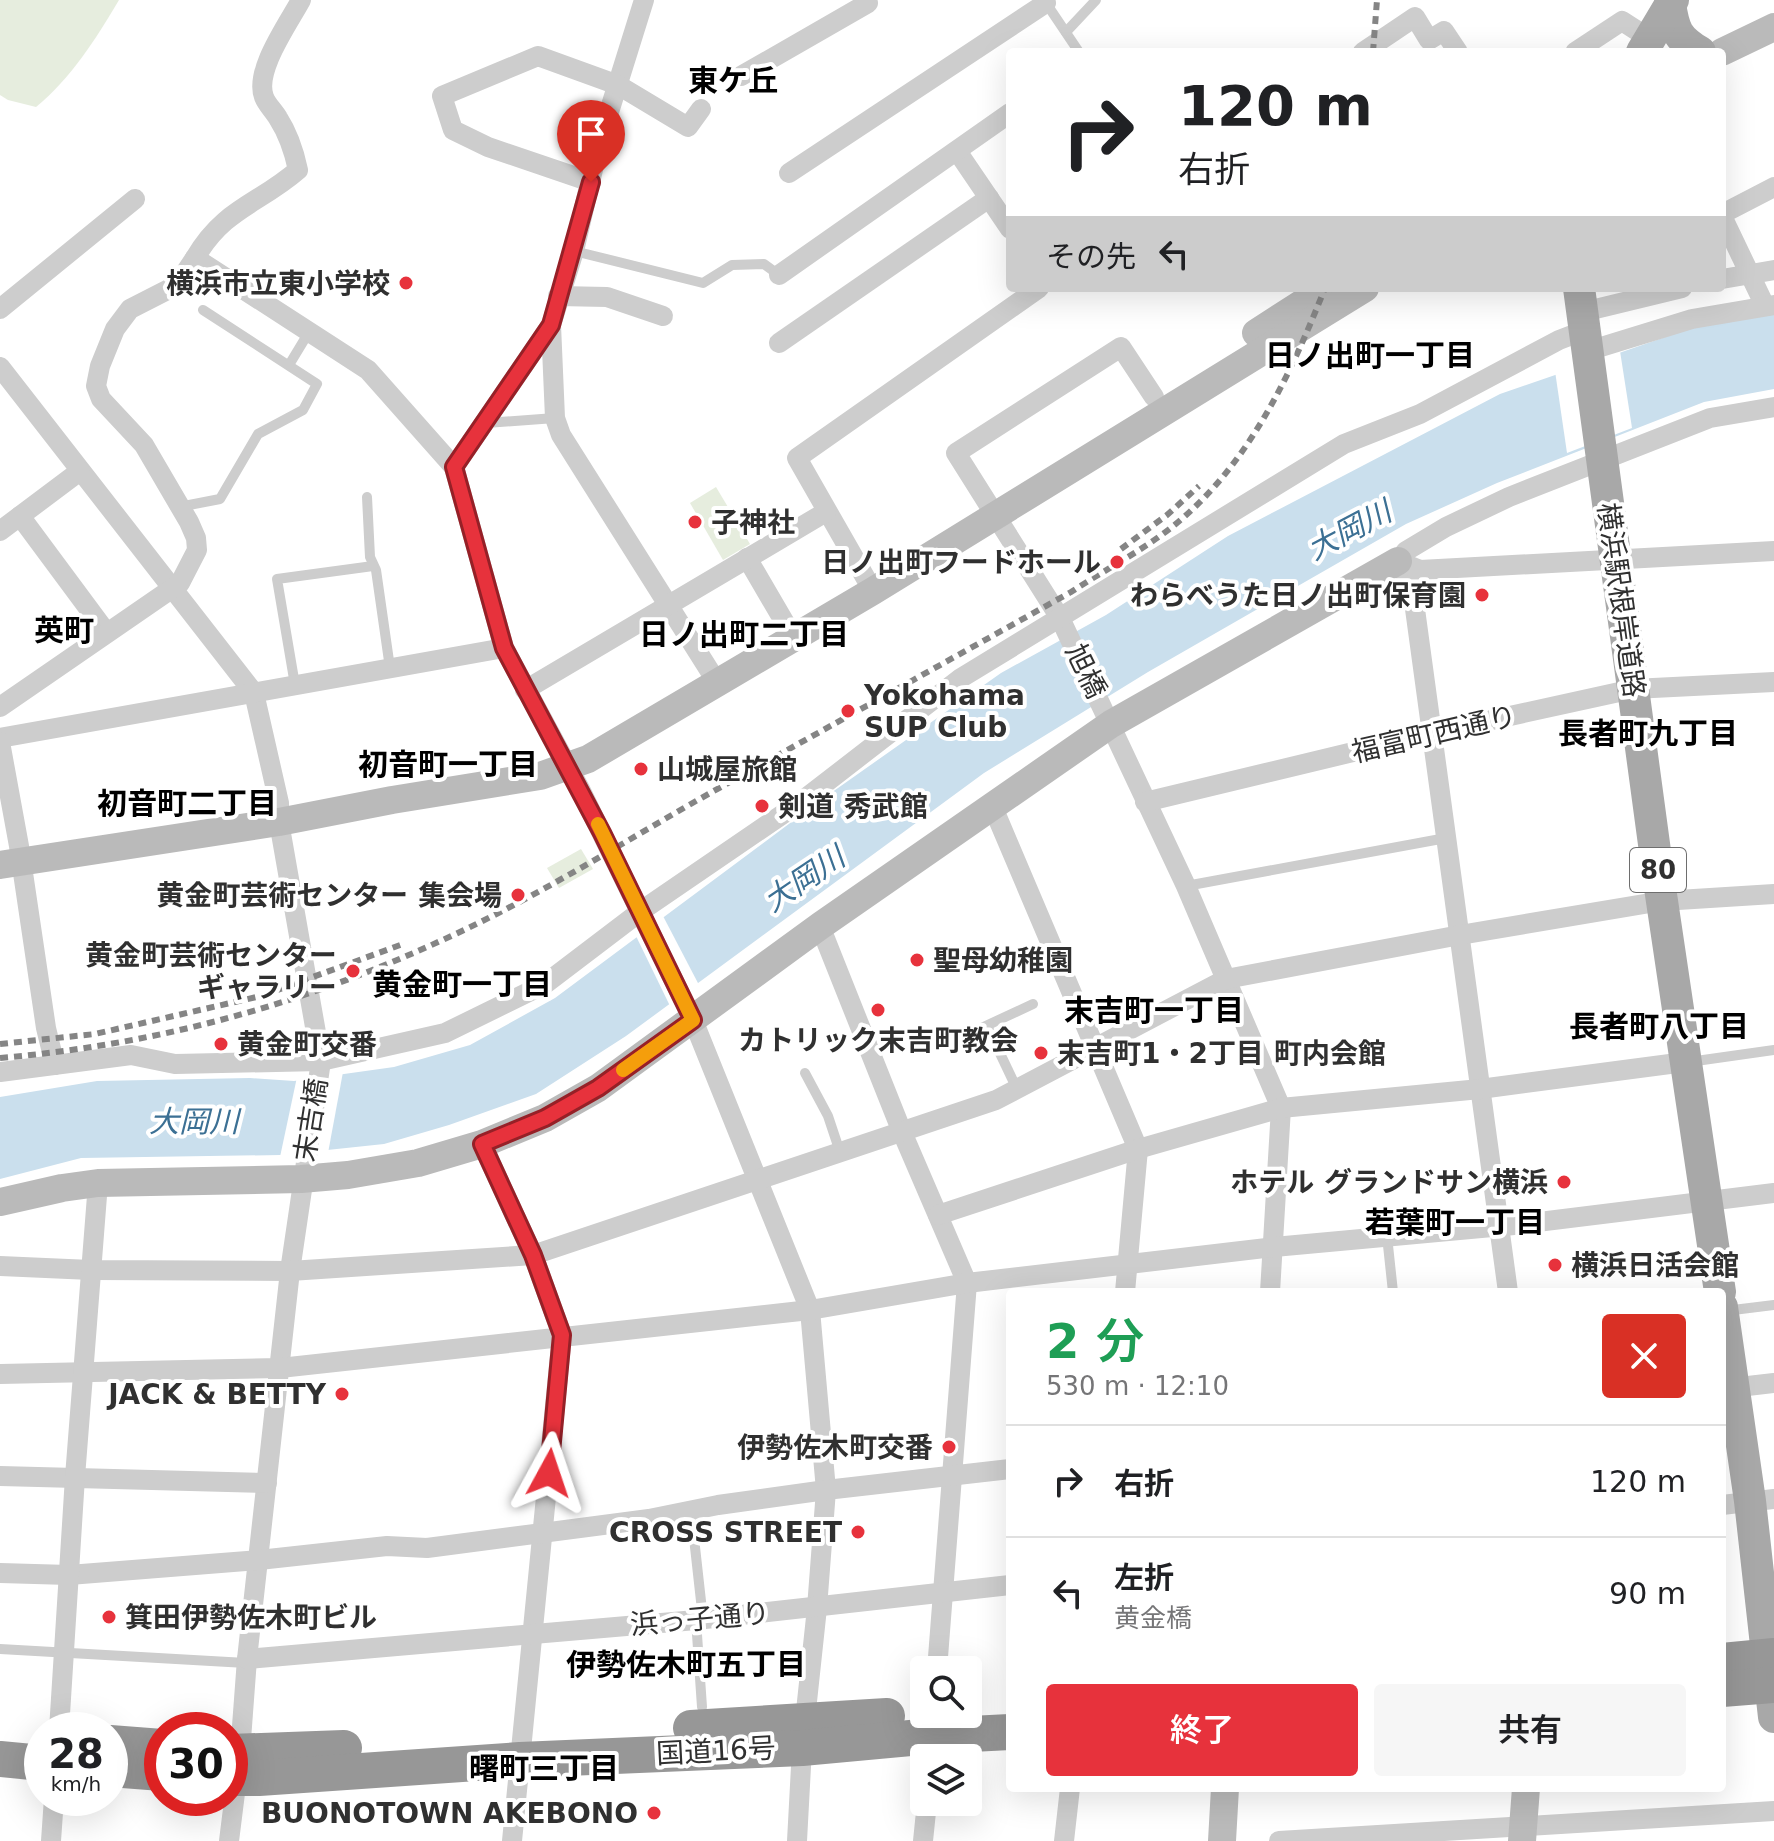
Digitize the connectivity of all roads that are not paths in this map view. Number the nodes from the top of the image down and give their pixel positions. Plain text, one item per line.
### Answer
1 (301, 0) edge
2 (644, 0) edge
3 (867, 0) edge
4 (1096, 0) edge
5 (1671, 2) edge
6 (1046, 3) joint
7 (1774, 27) edge
8 (1066, 32) junction
9 (1646, 46) edge
10 (1076, 48) edge
11 (1369, 48) edge
12 (1455, 48) edge
13 (1581, 48) edge
14 (1694, 48) edge
15 (1774, 49) edge
16 (1726, 50) edge
17 (1726, 72) edge
18 (741, 76) dead end
19 (618, 85) junction
20 (701, 109) dead end
21 (1006, 116) edge
22 (957, 151) junction
23 (789, 173) dead end
24 (591, 182) junction
25 (1774, 187) edge
26 (989, 198) junction
27 (135, 199) dead end
28 (1726, 213) edge
29 (1006, 223) edge
30 (1726, 223) edge
31 (574, 251) junction
32 (195, 258) junction
33 (1774, 270) edge
34 (1750, 273) junction
35 (779, 275) joint
36 (1726, 278) edge
37 (1033, 292) edge
38 (1320, 292) edge
39 (1358, 292) edge
40 (1670, 292) edge
41 (558, 296) junction
42 (1770, 305) edge
43 (0, 309) edge
44 (203, 310) dead end
45 (663, 316) dead end
46 (1584, 320) edge
47 (551, 325) junction
48 (309, 332) junction
49 (779, 343) dead end
50 (289, 365) junction
51 (2, 374) edge
52 (1154, 397) junction
53 (1774, 407) edge
54 (555, 418) junction
55 (484, 423) junction
56 (1602, 454) junction
57 (454, 467) junction
58 (80, 471) junction
59 (367, 497) dead end
60 (179, 507) junction
61 (993, 510) junction
62 (826, 512) junction
63 (7, 522) edge
64 (1774, 551) edge
65 (747, 558) junction
66 (1398, 561) junction
67 (1616, 561) junction
68 (373, 566) junction
69 (869, 583) junction
70 (172, 589) junction
71 (667, 604) junction
72 (1060, 618) junction
73 (785, 623) junction
74 (106, 632) junction
75 (504, 648) junction
76 (390, 668) junction
77 (713, 676) junction
78 (1774, 682) edge
79 (295, 685) junction
80 (1633, 689) junction
81 (525, 690) junction
82 (254, 692) junction
83 (0, 707) edge
84 (1111, 724) junction
85 (1432, 733) junction
86 (0, 740) edge
87 (564, 760) junction
88 (1145, 802) junction
89 (992, 805) junction
90 (279, 812) junction
91 (1446, 838) junction
92 (10, 855) edge
93 (1186, 886) junction
94 (1774, 894) edge
95 (1662, 901) junction
96 (641, 911) junction
97 (820, 926) junction
98 (1460, 935) junction
99 (1226, 979) junction
100 (1033, 1004) dead end
101 (693, 1020) junction
102 (987, 1026) junction
103 (947, 1044) dead end
104 (1095, 1046) junction
105 (1774, 1050) edge
106 (321, 1061) junction
107 (1685, 1062) junction
108 (55, 1065) junction
109 (0, 1072) edge
110 (805, 1073) dead end
111 (1017, 1089) junction
112 (1480, 1089) junction
113 (1281, 1108) junction
114 (902, 1132) junction
115 (482, 1144) junction
116 (1138, 1149) junction
117 (840, 1152) junction
118 (301, 1179) junction
119 (759, 1179) junction
120 (98, 1183) junction
121 (1774, 1193) edge
122 (0, 1202) edge
123 (1706, 1202) junction
124 (938, 1215) junction
125 (1499, 1226) junction
126 (1387, 1236) junction
127 (1274, 1247) junction
128 (533, 1255) junction
129 (0, 1266) edge
130 (1128, 1266) junction
131 (91, 1270) junction
132 (290, 1271) junction
133 (967, 1283) junction
134 (1125, 1288) edge
135 (1270, 1288) edge
136 (1393, 1288) edge
137 (1507, 1288) edge
138 (1719, 1288) edge
139 (1774, 1305) edge
140 (1726, 1309) edge
141 (810, 1310) junction
142 (562, 1335) junction
143 (1726, 1362) edge
144 (280, 1368) junction
145 (83, 1373) junction
146 (0, 1374) edge
147 (1774, 1383) edge
148 (1728, 1388) edge
149 (1006, 1469) edge
150 (0, 1476) edge
151 (953, 1476) junction
152 (75, 1477) junction
153 (267, 1483) junction
154 (826, 1490) junction
155 (1749, 1502) edge
156 (691, 1511) junction
157 (544, 1533) junction
158 (259, 1560) junction
159 (0, 1573) edge
160 (69, 1575) junction
161 (1006, 1586) edge
162 (943, 1594) junction
163 (817, 1608) junction
164 (699, 1620) junction
165 (533, 1635) junction
166 (0, 1649) edge
167 (64, 1652) junction
168 (938, 1656) edge
169 (246, 1661) junction
170 (1726, 1663) edge
171 (1772, 1680) edge
172 (1726, 1688) edge
173 (702, 1707) dead end
174 (1006, 1708) edge
175 (982, 1710) edge
176 (60, 1712) edge
177 (240, 1712) edge
178 (930, 1730) edge
179 (1006, 1732) edge
180 (0, 1734) edge
181 (804, 1734) junction
182 (24, 1736) edge
183 (521, 1749) junction
184 (0, 1759) edge
185 (24, 1761) edge
186 (248, 1764) edge
187 (1070, 1792) edge
188 (1225, 1792) edge
189 (1526, 1792) edge
190 (1774, 1811) edge
191 (53, 1816) edge
192 (231, 1816) edge
193 (926, 1816) edge
194 (1523, 1834) edge
195 (51, 1841) edge
196 (229, 1841) edge
197 (512, 1841) edge
198 (797, 1841) edge
199 (923, 1841) edge
200 (1064, 1841) edge
201 (1222, 1841) edge
202 (1279, 1841) edge

1 - 32 street
2 - 19 street
3 - 18 street
4 - 8 lane
5 - 9 main road
5 - 14 main road
6 - 8 lane
6 - 23 street
7 - 16 main road
8 - 10 lane
9 - 13 street
11 - 12 street
15 - 17 main road
19 - 20 street
19 - 24 street
19 - 24 street
21 - 22 street
22 - 26 street
22 - 35 street
24 - 31 street
25 - 28 street
26 - 29 street
26 - 49 street
27 - 43 street
30 - 34 street
31 - 35 lane
31 - 41 street
32 - 48 street
32 - 60 street
33 - 34 street
34 - 36 street
34 - 42 street
37 - 62 street
38 - 52 main road
39 - 61 main road
40 - 46 street
41 - 45 street
41 - 47 street
42 - 46 street
44 - 50 lane
46 - 56 main road, 横浜駅根岸道路 / 80
46 - 72 street
47 - 54 street
47 - 55 street
48 - 50 lane
48 - 57 street
50 - 60 lane
51 - 58 street
52 - 61 main road
52 - 61 street, 旭橋
53 - 56 street
54 - 55 lane
54 - 71 street
55 - 57 street
56 - 66 street
56 - 67 main road, 横浜駅根岸道路 / 80
57 - 75 street
58 - 63 street
58 - 70 street
59 - 68 lane
60 - 70 street
61 - 69 main road
61 - 72 street, 旭橋
62 - 65 street
62 - 69 street
63 - 74 street
64 - 67 street
65 - 71 street
65 - 73 street
66 - 67 street
66 - 84 main road
66 - 85 street
67 - 80 main road, 横浜駅根岸道路 / 80
68 - 76 lane
68 - 79 lane
69 - 73 main road
69 - 77 main road
70 - 74 street
70 - 82 street
71 - 77 street
71 - 81 street
72 - 84 street, 旭橋
72 - 96 street
73 - 77 main road
74 - 83 street
75 - 76 street
75 - 81 street
76 - 79 street
77 - 87 main road
78 - 80 street, 福富町西通り
79 - 82 street
80 - 85 street, 福富町西通り
80 - 95 main road, 横浜駅根岸道路 / 80
81 - 87 street
82 - 86 street
82 - 90 street, 末吉橋
84 - 88 street, 旭橋
84 - 89 main road
85 - 88 street, 福富町西通り
85 - 91 street
86 - 92 street
87 - 90 main road
87 - 96 street
88 - 93 street, 旭橋
89 - 97 main road
89 - 104 street
90 - 92 main road
90 - 106 street, 末吉橋
91 - 93 lane
91 - 98 street
92 - 108 street
93 - 99 street, 旭橋
94 - 95 street
95 - 98 street
95 - 107 main road, 横浜駅根岸道路 / 80
96 - 101 street
96 - 106 street
97 - 101 main road
97 - 114 street
98 - 99 street
98 - 112 street
99 - 104 street
99 - 113 street, 旭橋
100 - 102 lane
101 - 115 main road
101 - 119 street
102 - 103 lane
102 - 111 lane
104 - 111 street
104 - 116 street
105 - 107 lane
106 - 108 street
106 - 118 street, 末吉橋
107 - 112 street
107 - 123 main road, 横浜駅根岸道路 / 80
108 - 109 street
110 - 117 lane
111 - 114 street
112 - 113 street
112 - 125 street
113 - 116 street
113 - 127 street
114 - 117 street
114 - 124 street
115 - 118 main road
115 - 128 street
116 - 124 street
116 - 130 street
117 - 119 street
118 - 120 main road
118 - 132 street, 末吉橋
119 - 128 street
119 - 141 street
120 - 122 main road
120 - 131 street
121 - 123 street
123 - 125 street
123 - 138 main road, 横浜駅根岸道路 / 80
124 - 133 street
125 - 126 street
125 - 137 street
126 - 127 street
126 - 136 lane
127 - 130 street
127 - 135 street
128 - 132 street
128 - 142 street
129 - 131 street
130 - 133 street
130 - 134 street
131 - 132 street
131 - 145 street
132 - 144 street, 末吉橋
133 - 141 street
133 - 151 street
139 - 140 lane
141 - 142 street
141 - 154 street
142 - 144 street
142 - 157 street
143 - 148 main road
144 - 145 street
144 - 153 street, 末吉橋
145 - 146 street
145 - 152 street
147 - 148 street
148 - 155 main road
149 - 151 street
150 - 152 street
151 - 154 street
151 - 162 street
152 - 153 street
152 - 160 street
153 - 158 street, 末吉橋
154 - 156 street
154 - 163 street
155 - 171 main road
156 - 157 street
156 - 164 lane
157 - 158 street
157 - 165 street
158 - 160 street
158 - 169 street, 末吉橋
159 - 160 street
160 - 167 street
161 - 162 street, 浜っ子通り
162 - 163 street, 浜っ子通り
162 - 168 street
163 - 164 street, 浜っ子通り
163 - 181 street
164 - 165 street, 浜っ子通り
164 - 173 lane
165 - 169 street, 浜っ子通り
165 - 183 street
166 - 167 lane
167 - 169 lane
167 - 176 street
169 - 177 street, 末吉橋
170 - 171 highway
171 - 172 highway
174 - 175 highway
178 - 179 highway, 国道16号
178 - 181 highway, 国道16号
180 - 182 highway
181 - 183 highway, 国道16号
181 - 198 street
183 - 186 highway, 国道16号
183 - 197 street
184 - 185 highway
187 - 200 street
188 - 201 main road
189 - 194 main road
190 - 194 street
191 - 195 street
192 - 196 street, 末吉橋
193 - 199 street
194 - 202 street

